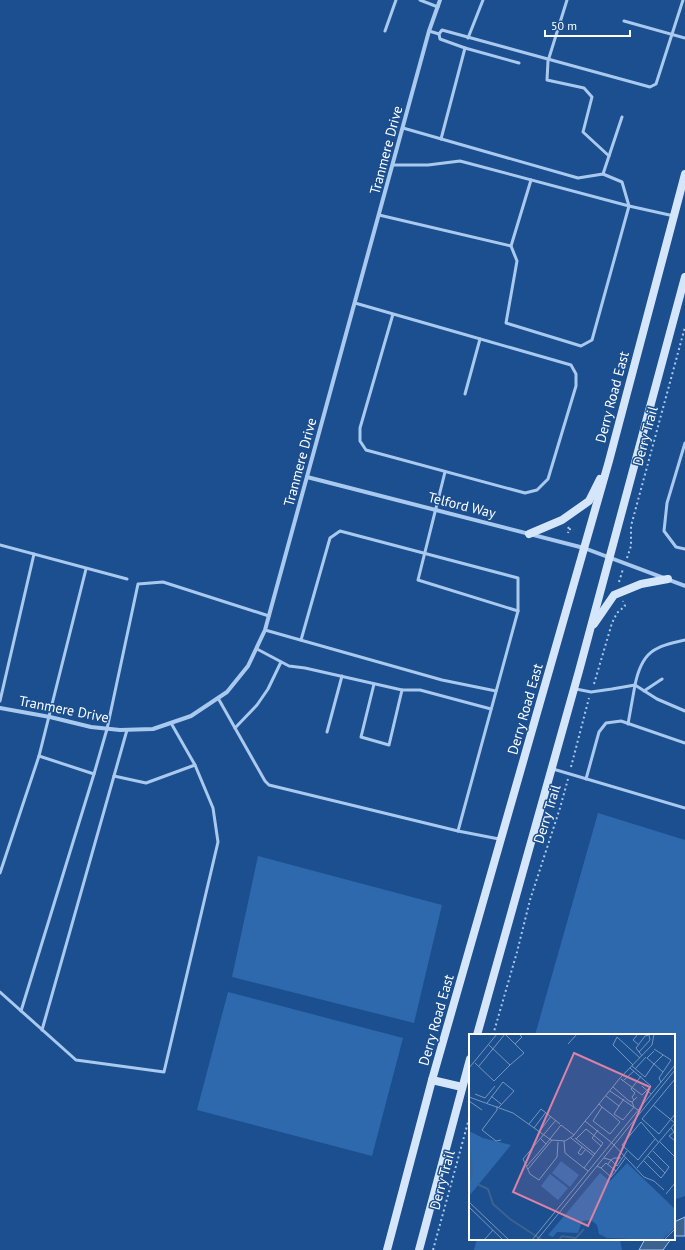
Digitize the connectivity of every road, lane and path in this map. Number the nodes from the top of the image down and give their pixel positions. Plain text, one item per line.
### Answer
1 (396, 0) edge
2 (420, 0) edge
3 (440, 0) edge
4 (483, 0) edge
5 (567, 0) edge
6 (683, 0) edge
7 (438, 7) junction
8 (624, 21) dead end
9 (384, 31) dead end
10 (429, 31) junction
11 (439, 34) junction
12 (672, 34) junction
13 (468, 38) junction
14 (685, 38) edge
15 (465, 48) junction
16 (549, 58) junction
17 (519, 63) dead end
18 (622, 117) dead end
19 (403, 128) junction
20 (441, 139) junction
21 (609, 156) junction
22 (393, 165) junction
23 (603, 174) junction
24 (685, 174) edge
25 (531, 180) junction
26 (629, 206) junction
27 (379, 215) junction
28 (674, 216) junction
29 (511, 246) junction
30 (685, 277) edge
31 (355, 303) junction
32 (393, 314) junction
33 (685, 327) edge
34 (480, 339) junction
35 (465, 394) dead end
36 (685, 443) edge
37 (609, 461) junction
38 (445, 472) junction
39 (307, 477) junction
40 (435, 510) junction
41 (569, 529) dead end
42 (574, 530) dead end
43 (529, 534) junction
44 (0, 545) edge
45 (584, 548) junction
46 (685, 549) edge
47 (629, 552) dead end
48 (34, 554) junction
49 (424, 554) junction
50 (609, 558) junction
51 (86, 569) junction
52 (127, 579) dead end
53 (668, 579) junction
54 (685, 586) edge
55 (623, 602) dead end
56 (518, 610) junction
57 (269, 616) junction
58 (265, 630) junction
59 (590, 630) junction
60 (301, 640) junction
61 (685, 640) edge
62 (257, 649) junction
63 (282, 662) junction
64 (342, 676) junction
65 (662, 679) dead end
66 (374, 684) junction
67 (635, 685) junction
68 (574, 689) junction
69 (402, 690) junction
70 (644, 690) junction
71 (496, 691) junction
72 (591, 692) junction
73 (218, 698) junction
74 (0, 701) edge
75 (0, 708) edge
76 (491, 709) junction
77 (685, 711) edge
78 (50, 717) junction
79 (172, 723) junction
80 (628, 724) junction
81 (235, 728) junction
82 (107, 729) junction
83 (127, 730) junction
84 (327, 732) dead end
85 (685, 743) edge
86 (39, 756) junction
87 (194, 765) junction
88 (552, 768) junction
89 (94, 774) junction
90 (569, 774) junction
91 (114, 776) junction
92 (586, 779) junction
93 (685, 808) edge
94 (458, 832) junction
95 (501, 839) junction
96 (0, 873) edge
97 (0, 992) edge
98 (21, 1011) junction
99 (42, 1030) junction
100 (477, 1034) edge
101 (493, 1034) edge
102 (469, 1062) edge
103 (432, 1080) junction
104 (462, 1087) junction
105 (469, 1118) edge
106 (387, 1250) edge
107 (419, 1250) edge
108 (434, 1250) edge

1 - 9 lane
2 - 7 lane
3 - 7 street, Tranmere Drive
4 - 13 lane
5 - 16 lane
6 - 12 lane
7 - 10 street, Tranmere Drive
8 - 12 lane
10 - 11 lane
10 - 19 street, Tranmere Drive
11 - 13 lane
11 - 15 lane
12 - 14 lane
12 - 16 lane
13 - 16 lane
15 - 17 lane
15 - 20 lane
16 - 21 lane
18 - 21 lane
19 - 20 lane
19 - 22 street, Tranmere Drive
20 - 23 lane
21 - 23 lane
22 - 25 lane
22 - 27 street, Tranmere Drive
23 - 26 lane
24 - 28 main road, Derry Road East
25 - 26 lane
25 - 29 lane
26 - 28 lane
26 - 29 lane
27 - 29 lane
27 - 31 street, Tranmere Drive
28 - 37 main road, Derry Road East
30 - 50 main road
31 - 32 lane
31 - 39 street, Tranmere Drive
32 - 34 lane
32 - 38 lane
33 - 47 path, Derry Trail
34 - 35 lane
34 - 38 lane
36 - 46 lane
37 - 43 main road
37 - 45 main road, Derry Road East
38 - 40 lane
39 - 40 street, Telford Way
39 - 57 street, Tranmere Drive
40 - 43 street, Telford Way
40 - 49 lane
41 - 42 path
43 - 45 street, Telford Way
44 - 48 lane
45 - 50 street, Telford Way
45 - 95 main road, Derry Road East
48 - 51 lane
48 - 74 lane
49 - 56 lane
49 - 56 lane
49 - 60 lane
50 - 53 street, Telford Way
50 - 59 main road
51 - 52 lane
51 - 78 lane
53 - 54 street, Telford Way
53 - 59 main road
55 - 72 path, Derry Trail
56 - 71 lane
57 - 58 street, Tranmere Drive
57 - 82 lane
58 - 60 lane
58 - 62 street, Tranmere Drive
59 - 68 main road
60 - 71 lane
61 - 67 lane
62 - 63 lane
62 - 73 street, Tranmere Drive
63 - 64 lane
63 - 81 lane
64 - 66 lane
64 - 84 lane
65 - 70 lane
66 - 69 lane
66 - 69 lane
67 - 70 lane
67 - 72 lane
67 - 80 lane
68 - 72 lane
68 - 88 main road
69 - 76 lane
70 - 77 lane
71 - 76 lane
72 - 90 path, Derry Trail
73 - 79 street, Tranmere Drive
73 - 81 lane
75 - 78 street, Tranmere Drive
76 - 94 lane
78 - 82 street, Tranmere Drive
78 - 86 lane
79 - 83 street, Tranmere Drive
79 - 87 lane
80 - 85 lane
80 - 92 lane
81 - 94 lane
82 - 83 street, Tranmere Drive
82 - 89 lane
83 - 91 lane
86 - 89 lane
86 - 96 lane
87 - 91 lane
87 - 99 lane
88 - 90 lane
88 - 100 main road
89 - 98 lane
90 - 92 lane
90 - 101 path, Derry Trail
91 - 99 lane
92 - 93 lane
94 - 95 lane
95 - 103 main road, Derry Road East
97 - 98 lane
98 - 99 lane
102 - 104 main road
103 - 104 main road
103 - 106 main road, Derry Road East
104 - 107 main road
105 - 108 path, Derry Trail

